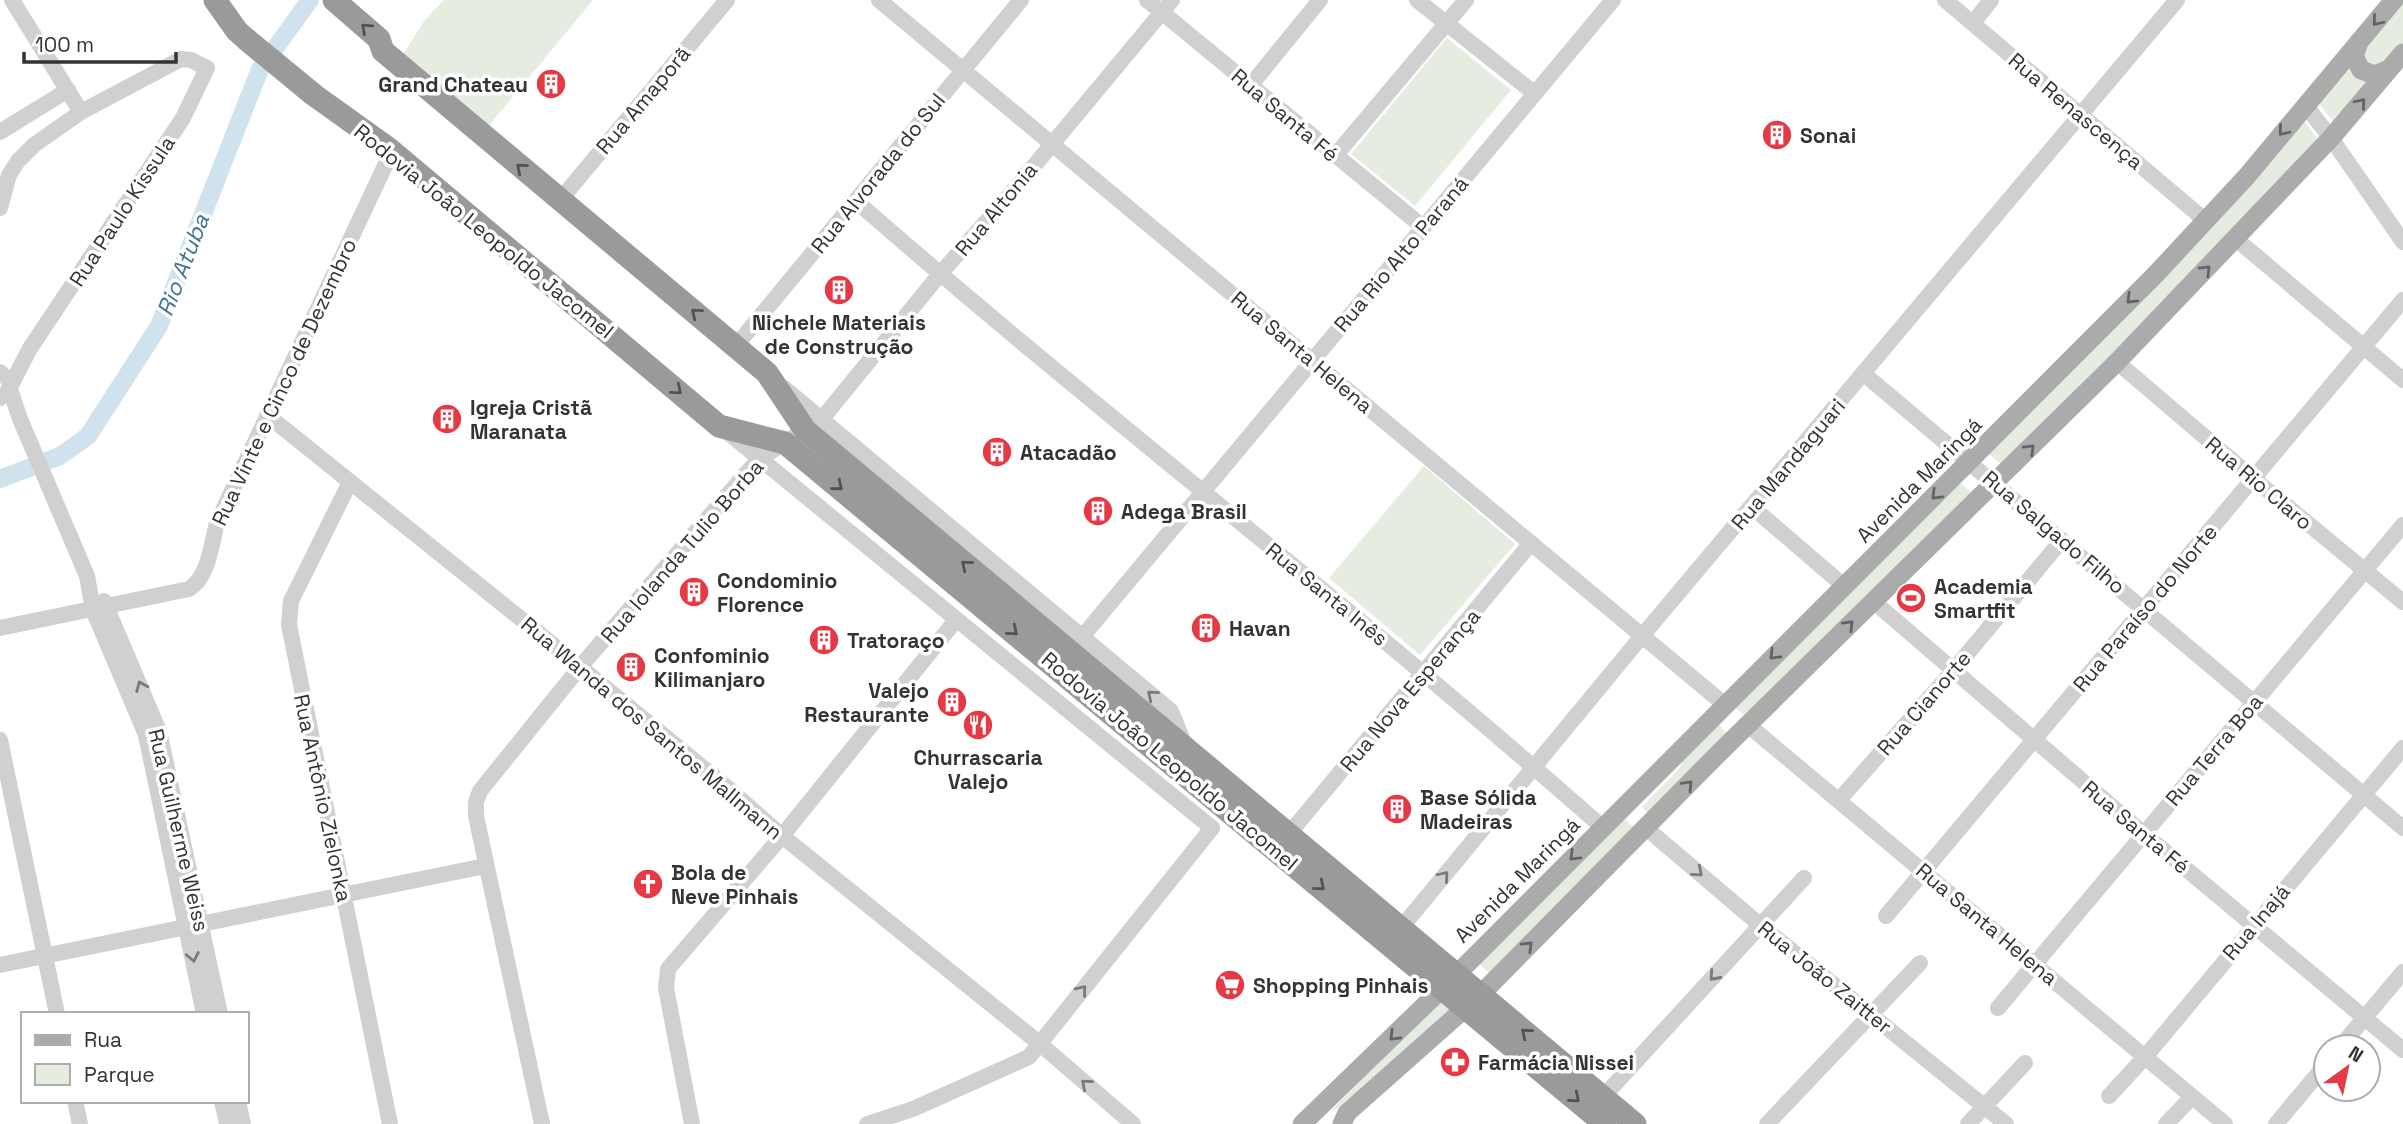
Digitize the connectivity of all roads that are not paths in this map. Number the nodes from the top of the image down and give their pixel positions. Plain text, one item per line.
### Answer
1 (12, 0) edge
2 (215, 0) edge
3 (727, 0) edge
4 (879, 0) edge
5 (1021, 0) edge
6 (1147, 0) edge
7 (1320, 0) edge
8 (1417, 0) edge
9 (1466, 0) edge
10 (1613, 0) edge
11 (1945, 0) edge
12 (1991, 0) edge
13 (2177, 0) edge
14 (2394, 0) edge
15 (339, 4) edge
16 (1167, 6) edge
17 (1973, 23) junction
18 (1446, 24) junction
19 (2359, 41) junction
20 (2403, 53) edge
21 (962, 69) junction
22 (2389, 69) junction
23 (1250, 86) junction
24 (68, 90) junction
25 (1534, 93) junction
26 (2305, 105) junction
27 (81, 112) junction
28 (2079, 115) junction
29 (0, 132) edge
30 (2331, 138) junction
31 (1051, 143) junction
32 (392, 152) junction
33 (1335, 156) junction
34 (0, 159) edge
35 (9, 174) junction
36 (559, 200) junction
37 (857, 202) junction
38 (0, 208) edge
39 (2206, 221) junction
40 (1423, 227) junction
41 (2236, 239) junction
42 (2403, 243) edge
43 (940, 274) junction
44 (2403, 300) edge
45 (735, 347) junction
46 (2364, 348) junction
47 (29, 350) junction
48 (1312, 361) junction
49 (2117, 362) junction
50 (0, 370) edge
51 (1864, 374) junction
52 (2403, 380) edge
53 (3, 397) edge
54 (267, 415) junction
55 (813, 425) junction
56 (719, 426) junction
57 (785, 443) junction
58 (759, 459) junction
59 (1969, 462) junction
60 (2254, 479) junction
61 (350, 482) junction
62 (1996, 483) junction
63 (1203, 492) junction
64 (1752, 507) junction
65 (2403, 525) edge
66 (2062, 540) junction
67 (1531, 543) junction
68 (2364, 571) junction
69 (1844, 586) junction
70 (1872, 601) junction
71 (2403, 602) edge
72 (2145, 608) junction
73 (101, 609) junction
74 (956, 620) junction
75 (0, 628) edge
76 (1642, 636) junction
77 (1082, 637) junction
78 (580, 667) junction
79 (1952, 672) junction
80 (1424, 674) junction
81 (2254, 702) junction
82 (1724, 704) junction
83 (1747, 725) junction
84 (0, 740) edge
85 (2034, 741) junction
86 (2403, 748) edge
87 (1188, 751) junction
88 (1534, 767) junction
89 (2363, 794) junction
90 (1839, 800) junction
91 (1623, 808) junction
92 (1240, 820) junction
93 (1602, 827) junction
94 (1212, 828) junction
95 (1646, 828) junction
96 (2403, 828) edge
97 (2143, 833) junction
98 (1289, 835) junction
99 (782, 836) junction
100 (485, 866) junction
101 (1925, 872) junction
102 (1804, 878) dead end
103 (343, 894) junction
104 (1886, 916) dead end
105 (194, 925) junction
106 (1760, 925) junction
107 (2253, 925) junction
108 (1401, 929) junction
109 (45, 955) junction
110 (1920, 963) dead end
111 (2034, 964) junction
112 (0, 965) edge
113 (2403, 972) edge
114 (1449, 981) junction
115 (1473, 1001) junction
116 (1998, 1008) dead end
117 (57, 1012) edge
118 (204, 1012) edge
119 (219, 1012) edge
120 (1871, 1015) junction
121 (2365, 1017) junction
122 (2352, 1033) edge
123 (1039, 1043) junction
124 (2403, 1049) edge
125 (2145, 1057) junction
126 (2025, 1063) dead end
127 (2312, 1081) edge
128 (2109, 1096) dead end
129 (1602, 1097) junction
130 (2192, 1097) junction
131 (75, 1103) edge
132 (222, 1103) edge
133 (238, 1103) edge
134 (1985, 1107) junction
135 (79, 1124) edge
136 (227, 1124) edge
137 (243, 1124) edge
138 (390, 1124) edge
139 (542, 1124) edge
140 (692, 1124) edge
141 (867, 1124) edge
142 (1133, 1124) edge
143 (1302, 1124) edge
144 (1342, 1124) edge
145 (1605, 1124) edge
146 (1635, 1124) edge
147 (1767, 1124) edge
148 (1968, 1124) edge
149 (2006, 1124) edge
150 (2166, 1124) edge
151 (2225, 1124) edge
152 (2276, 1124) edge

1 - 24 street
2 - 32 highway, Rodovia João Leopoldo Jacomel
3 - 36 street, Rua Amaporã
4 - 21 street, Rua Santa Helena
5 - 21 street, Rua Alvorada do Sul
6 - 16 street, Rua Santa Fé
7 - 23 street
8 - 18 street
9 - 18 street
10 - 25 street, Rua Rio Alto Paraná
11 - 17 street, Rua Renascença
12 - 17 street
13 - 28 street, Rua Mandaguari
14 -> 19 main road, Avenida Maringá
36 -> 15 highway, Rodovia João Leopoldo Jacomel
16 - 23 street, Rua Santa Fé
16 - 31 street, Rua Altonia
17 - 28 street, Rua Renascença
18 - 25 street
18 - 33 street
19 - 22 main road
19 - 26 main road, Avenida Maringá
20 - 22 main road
21 - 31 street, Rua Santa Helena
21 - 37 street, Rua Alvorada do Sul
30 -> 22 main road
23 - 33 street, Rua Santa Fé
24 - 27 street
24 - 29 street
25 - 40 street, Rua Rio Alto Paraná
26 - 30 street
26 -> 39 main road, Avenida Maringá
27 - 35 street
27 - 47 street, Rua Paulo Kissula
28 - 39 street, Rua Renascença
28 - 51 street, Rua Mandaguari
30 - 41 main road
30 - 42 street
31 - 43 street, Rua Altonia
31 - 48 street, Rua Santa Helena
32 - 54 street, Rua Vinte e Cinco de Dezembro
32 -> 56 highway, Rodovia João Leopoldo Jacomel
33 - 40 street, Rua Santa Fé
34 - 35 street
35 - 38 street
45 -> 36 highway, Rodovia João Leopoldo Jacomel
37 - 43 street, Rua Santa Inês
37 - 45 street, Rua Alvorada do Sul
39 -> 59 main road, Avenida Maringá
40 - 48 street, Rua Rio Alto Paraná
41 - 46 street
49 -> 41 main road
43 - 55 street, Rua Altonia
43 - 63 street, Rua Santa Inês
44 - 46 street, Rua Paraíso do Norte
45 - 55 highway, Rodovia João Leopoldo Jacomel
46 - 52 street
46 - 60 street, Rua Paraíso do Norte
47 - 50 street, Rua Paulo Kissula
47 - 53 street, Rua Paulo Kissula
48 - 63 street, Rua Rio Alto Paraná
48 - 67 street, Rua Santa Helena
49 - 60 street, Rua Rio Claro
62 -> 49 main road
50 - 53 street, Rua Guilherme Weiss
51 - 59 street, Rua Salgado Filho
51 - 64 street, Rua Mandaguari
53 - 73 street, Rua Guilherme Weiss
54 - 61 street, Rua Wanda dos Santos Mallmann
54 - 73 street, Rua Vinte e Cinco de Dezembro
55 - 57 street, Rua Iolanda Tulio Borba
55 - 77 street, Rodovia João Leopoldo Jacomel
87 -> 55 highway, Rodovia João Leopoldo Jacomel
56 - 57 highway, Rodovia João Leopoldo Jacomel
56 - 58 street, Rodovia João Leopoldo Jacomel
57 - 58 street, Rua Iolanda Tulio Borba
57 -> 92 highway, Rodovia João Leopoldo Jacomel
58 - 74 street, Rodovia João Leopoldo Jacomel
58 - 78 street, Rua Iolanda Tulio Borba
59 - 62 street, Rua Salgado Filho
59 -> 69 main road, Avenida Maringá
60 - 68 street, Rua Rio Claro
60 - 72 street, Rua Paraíso do Norte
61 - 78 street, Rua Wanda dos Santos Mallmann
61 - 103 street, Rua Antônio Zielonka
62 - 66 street, Rua Salgado Filho
62 - 70 main road
63 - 77 street, Rua Rio Alto Paraná
63 - 80 street, Rua Santa Inês
64 - 69 street
64 - 76 street, Rua Mandaguari
65 - 68 street, Rua Terra Boa
66 - 72 street, Rua Salgado Filho
66 - 79 street, Rua Cianorte
67 - 76 street, Rua Santa Helena
67 - 80 street, Rua Nova Esperança
68 - 71 street, Rua Rio Claro
68 - 81 street, Rua Terra Boa
69 -> 82 main road, Avenida Maringá
70 - 79 street, Rua Santa Fé
83 -> 70 main road
72 - 81 street, Rua Salgado Filho
72 - 85 street, Rua Paraíso do Norte
73 - 75 street, Rua Vinte e Cinco de Dezembro
73 - 105 street, Rua Guilherme Weiss
74 - 94 street, Rodovia João Leopoldo Jacomel
74 - 99 street
76 - 82 street, Rua Santa Helena
76 - 88 street, Rua Mandaguari
87 -> 77 street, Rodovia João Leopoldo Jacomel
78 - 99 street, Rua Wanda dos Santos Mallmann
78 - 100 street, Rua Iolanda Tulio Borba
79 - 85 street, Rua Santa Fé
79 - 90 street, Rua Cianorte
80 - 88 street, Rua Santa Inês
80 - 98 street, Rua Nova Esperança
81 - 89 street, Rua Salgado Filho
81 - 97 street, Rua Terra Boa
82 - 83 main road
82 - 91 main road, Avenida Maringá
83 - 90 street, Rua Santa Helena
95 -> 83 main road
84 - 109 street
85 - 97 street, Rua Santa Fé
85 - 101 street, Rua Paraíso do Norte
86 - 89 street, Rua Inajá
87 - 98 highway, Rodovia João Leopoldo Jacomel
88 - 93 street, Rua Santa Inês
108 -> 88 street, Rua Mandaguari
89 - 96 street, Rua Salgado Filho
89 - 107 street, Rua Inajá
90 - 101 street, Rua Santa Helena
91 - 93 main road, Avenida Maringá
91 - 95 main road
92 - 94 street
92 -> 114 highway, Rodovia João Leopoldo Jacomel
93 -> 114 main road, Avenida Maringá
123 -> 94 street
95 -> 106 street, Rua João Zaitter
115 -> 95 main road
97 - 107 street, Rua Santa Fé
97 - 111 street, Rua Terra Boa
98 - 108 highway, Rodovia João Leopoldo Jacomel
99 - 123 street, Rua Wanda dos Santos Mallmann
99 - 140 street
100 - 103 street
100 - 139 street, Rua Iolanda Tulio Borba
101 - 104 street, Rua Paraíso do Norte
101 - 111 street, Rua Santa Helena
102 - 106 street
103 - 105 street
103 - 138 street, Rua Antônio Zielonka
105 - 109 street
105 -> 118 street, Rua Guilherme Weiss
105 - 119 street, Rua Guilherme Weiss
106 - 120 street, Rua João Zaitter
106 -> 129 street
107 - 121 street, Rua Santa Fé
107 - 125 street, Rua Inajá
108 - 114 highway, Rodovia João Leopoldo Jacomel
109 - 112 street
109 - 117 street
110 - 120 street
111 - 116 street, Rua Terra Boa
111 - 125 street, Rua Santa Helena
113 - 121 street
114 - 115 highway, Rodovia João Leopoldo Jacomel
114 -> 143 main road, Avenida Maringá
129 -> 115 highway, Rodovia João Leopoldo Jacomel
115 - 144 main road
115 -> 145 highway, Rodovia João Leopoldo Jacomel
120 - 134 street, Rua João Zaitter
120 - 147 street
121 - 122 street
121 - 124 street, Rua Santa Fé
123 - 141 street
142 -> 123 street, Rua Wanda dos Santos Mallmann
125 - 128 street, Rua Inajá
125 - 130 street, Rua Santa Helena
126 - 134 street
127 - 152 street
129 - 146 highway, Rodovia João Leopoldo Jacomel
130 - 150 street
130 - 151 street, Rua Santa Helena
131 - 135 street
132 - 136 street
133 - 137 street
134 - 148 street
134 - 149 street, Rua João Zaitter

